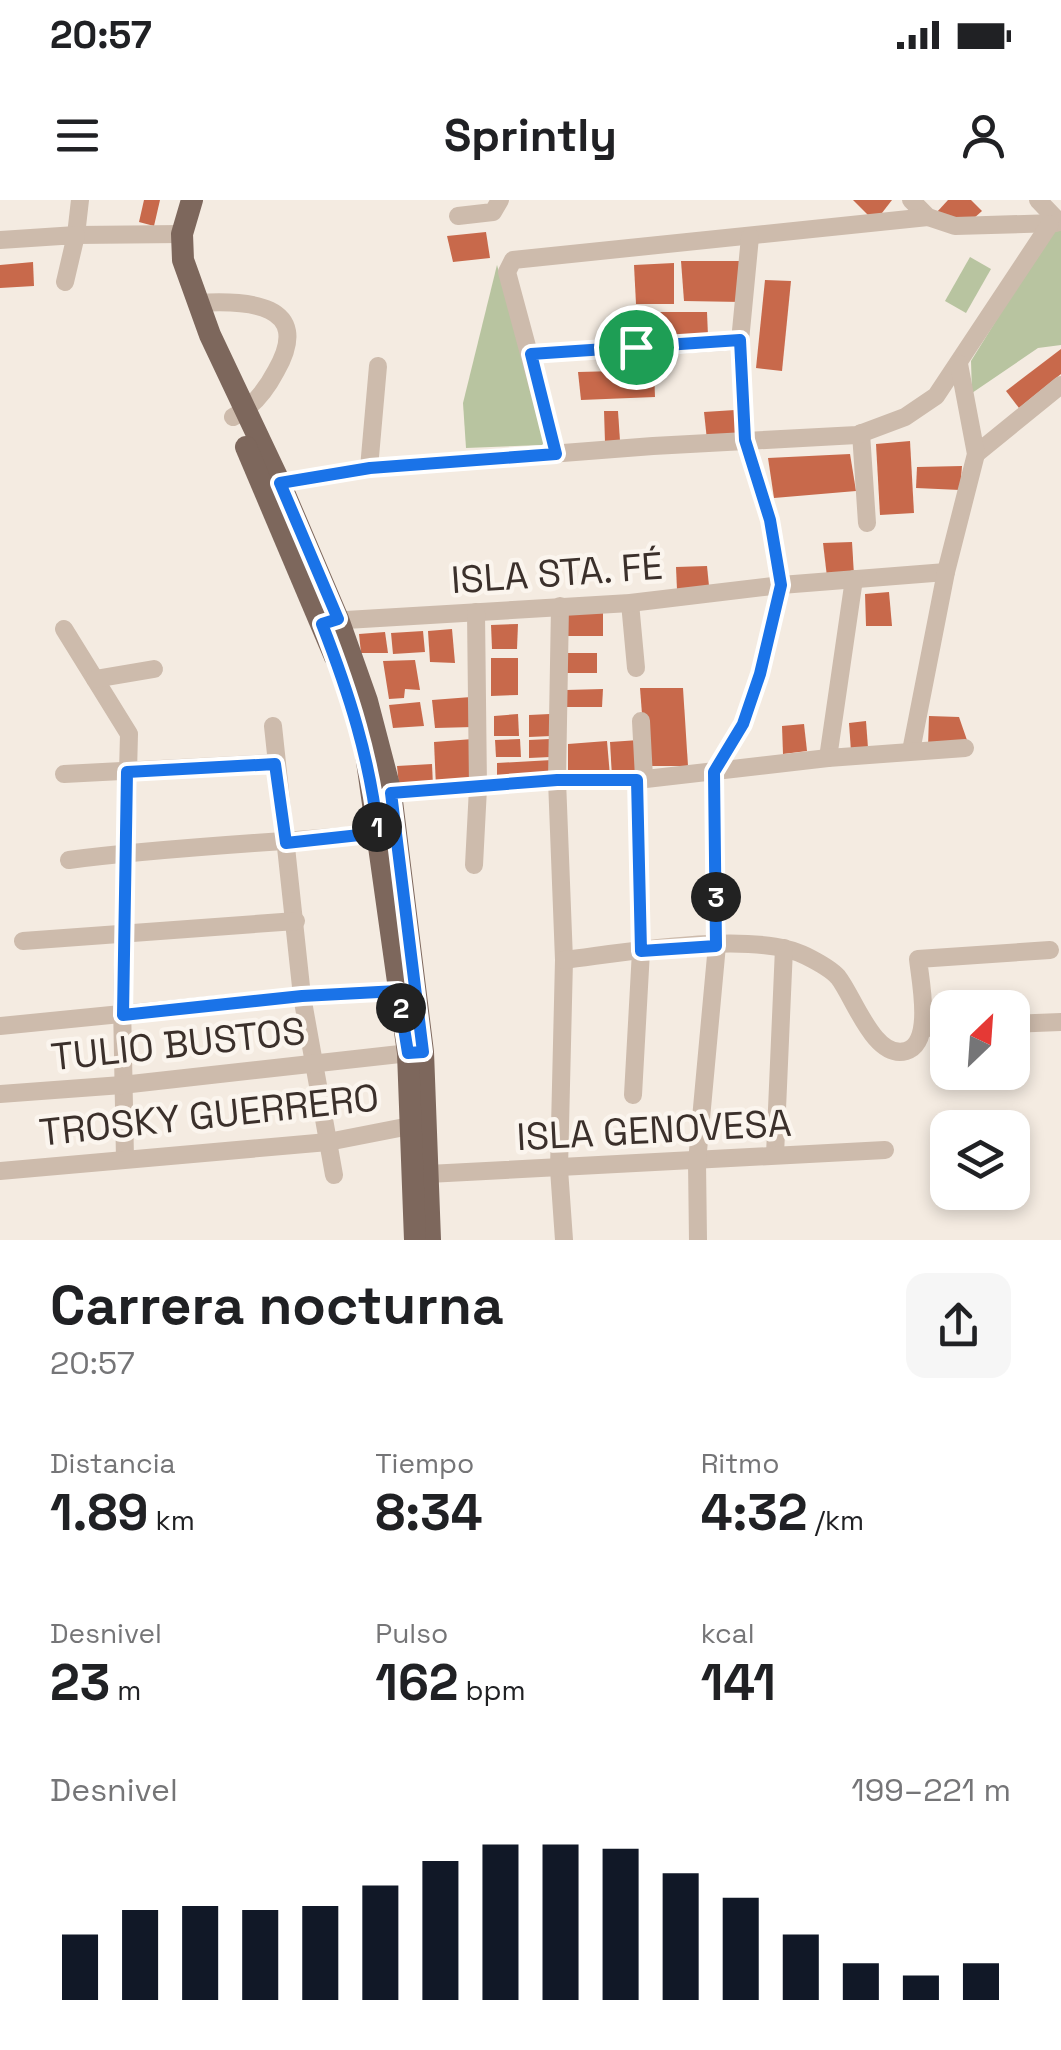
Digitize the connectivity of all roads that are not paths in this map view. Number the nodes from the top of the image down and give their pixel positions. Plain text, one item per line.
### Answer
1 (80, 200) edge
2 (176, 200) edge
3 (192, 200) edge
4 (500, 200) edge
5 (911, 200) edge
6 (1038, 200) edge
7 (458, 216) dead end
8 (928, 218) junction
9 (1057, 223) edge
10 (175, 234) junction
11 (76, 235) junction
12 (750, 237) junction
13 (0, 240) edge
14 (65, 282) dead end
15 (198, 303) junction
16 (740, 340) junction
17 (531, 354) junction
18 (959, 364) junction
19 (378, 366) dead end
20 (1061, 385) edge
21 (239, 414) junction
22 (861, 433) junction
23 (745, 440) junction
24 (556, 454) junction
25 (976, 454) junction
26 (370, 468) junction
27 (280, 483) junction
28 (867, 523) dead end
29 (946, 572) junction
30 (854, 578) junction
31 (781, 585) junction
32 (630, 603) junction
33 (560, 606) junction
34 (476, 612) junction
35 (330, 621) junction
36 (64, 629) dead end
37 (636, 668) dead end
38 (154, 669) dead end
39 (94, 678) junction
40 (641, 721) dead end
41 (272, 726) dead end
42 (965, 748) dead end
43 (911, 751) junction
44 (828, 758) junction
45 (275, 764) junction
46 (127, 772) junction
47 (714, 772) junction
48 (64, 774) dead end
49 (640, 779) junction
50 (557, 780) junction
51 (478, 788) junction
52 (382, 794) junction
53 (386, 832) junction
54 (286, 843) junction
55 (127, 852) junction
56 (69, 860) dead end
57 (474, 865) dead end
58 (296, 921) junction
59 (124, 935) junction
60 (23, 941) dead end
61 (716, 946) junction
62 (784, 948) junction
63 (1050, 950) dead end
64 (641, 951) junction
65 (564, 960) junction
66 (398, 991) junction
67 (302, 996) junction
68 (123, 1015) junction
69 (1061, 1022) edge
70 (1030, 1023) edge
71 (0, 1026) edge
72 (924, 1028) junction
73 (930, 1028) edge
74 (416, 1052) junction
75 (315, 1062) junction
76 (122, 1085) junction
77 (0, 1094) edge
78 (633, 1095) dead end
79 (418, 1124) junction
80 (328, 1142) junction
81 (885, 1150) dead end
82 (775, 1155) junction
83 (125, 1159) junction
84 (696, 1162) junction
85 (559, 1169) junction
86 (0, 1171) edge
87 (428, 1174) junction
88 (334, 1175) dead end
89 (417, 1239) edge
90 (564, 1240) edge
91 (698, 1240) edge

1 - 11 street
2 - 10 main road
3 - 10 main road
4 - 7 street
5 - 8 street
6 - 9 street
8 - 9 street
8 - 12 street
9 - 18 street
10 - 11 street
10 - 15 main road
10 - 21 main road
11 - 13 street
11 - 14 street
12 - 16 street
12 - 17 street
15 - 21 main road
15 - 21 street
16 - 17 street
16 - 23 street
17 - 24 street
18 - 22 street
18 - 25 street
19 - 26 street
20 - 25 street
21 - 27 main road
21 - 35 main road
22 - 23 street
22 - 28 street
23 - 24 street
23 - 31 street
24 - 26 street
25 - 29 street
26 - 27 street
27 - 35 main road
29 - 30 street, ISLA STA. FÉ
29 - 43 street
30 - 31 street, ISLA STA. FÉ
30 - 44 street
31 - 32 street, ISLA STA. FÉ
31 - 47 street
32 - 33 street, ISLA STA. FÉ
32 - 37 street
33 - 34 street, ISLA STA. FÉ
33 - 50 street
34 - 35 street, ISLA STA. FÉ
34 - 51 street
35 - 52 main road
36 - 39 street
38 - 39 street
39 - 46 street
40 - 49 street
41 - 45 street
42 - 43 street
43 - 44 street
44 - 47 street
45 - 46 street
45 - 54 street
46 - 48 street
46 - 55 street
47 - 49 street
47 - 61 street
49 - 50 street
49 - 64 street
50 - 51 street
50 - 65 street
51 - 52 street
51 - 57 street
52 - 53 main road
53 - 54 street
53 - 66 main road
53 - 74 main road
54 - 55 street
54 - 58 street
55 - 56 street
55 - 59 street
58 - 59 street
58 - 67 street
59 - 60 street
59 - 68 street
61 - 62 street
61 - 64 street
61 - 84 street
62 - 72 street
62 - 82 street
63 - 72 street
64 - 65 street
64 - 78 street
65 - 85 street
66 - 67 street
66 - 74 main road
67 - 68 street
67 - 75 street
68 - 71 street
68 - 76 street
69 - 70 street
72 - 73 street
74 - 75 street, TULIO BUSTOS
74 - 79 main road
75 - 76 street, TULIO BUSTOS
75 - 80 street
76 - 77 street, TULIO BUSTOS
76 - 83 street
79 - 80 street, TROSKY GUERRERO
79 - 87 main road
79 - 89 main road
80 - 83 street, TROSKY GUERRERO
80 - 88 street
81 - 82 street, ISLA GENOVESA
82 - 84 street, ISLA GENOVESA
83 - 86 street, TROSKY GUERRERO
84 - 85 street, ISLA GENOVESA
84 - 91 street
85 - 87 street, ISLA GENOVESA
85 - 90 street
87 - 89 main road

